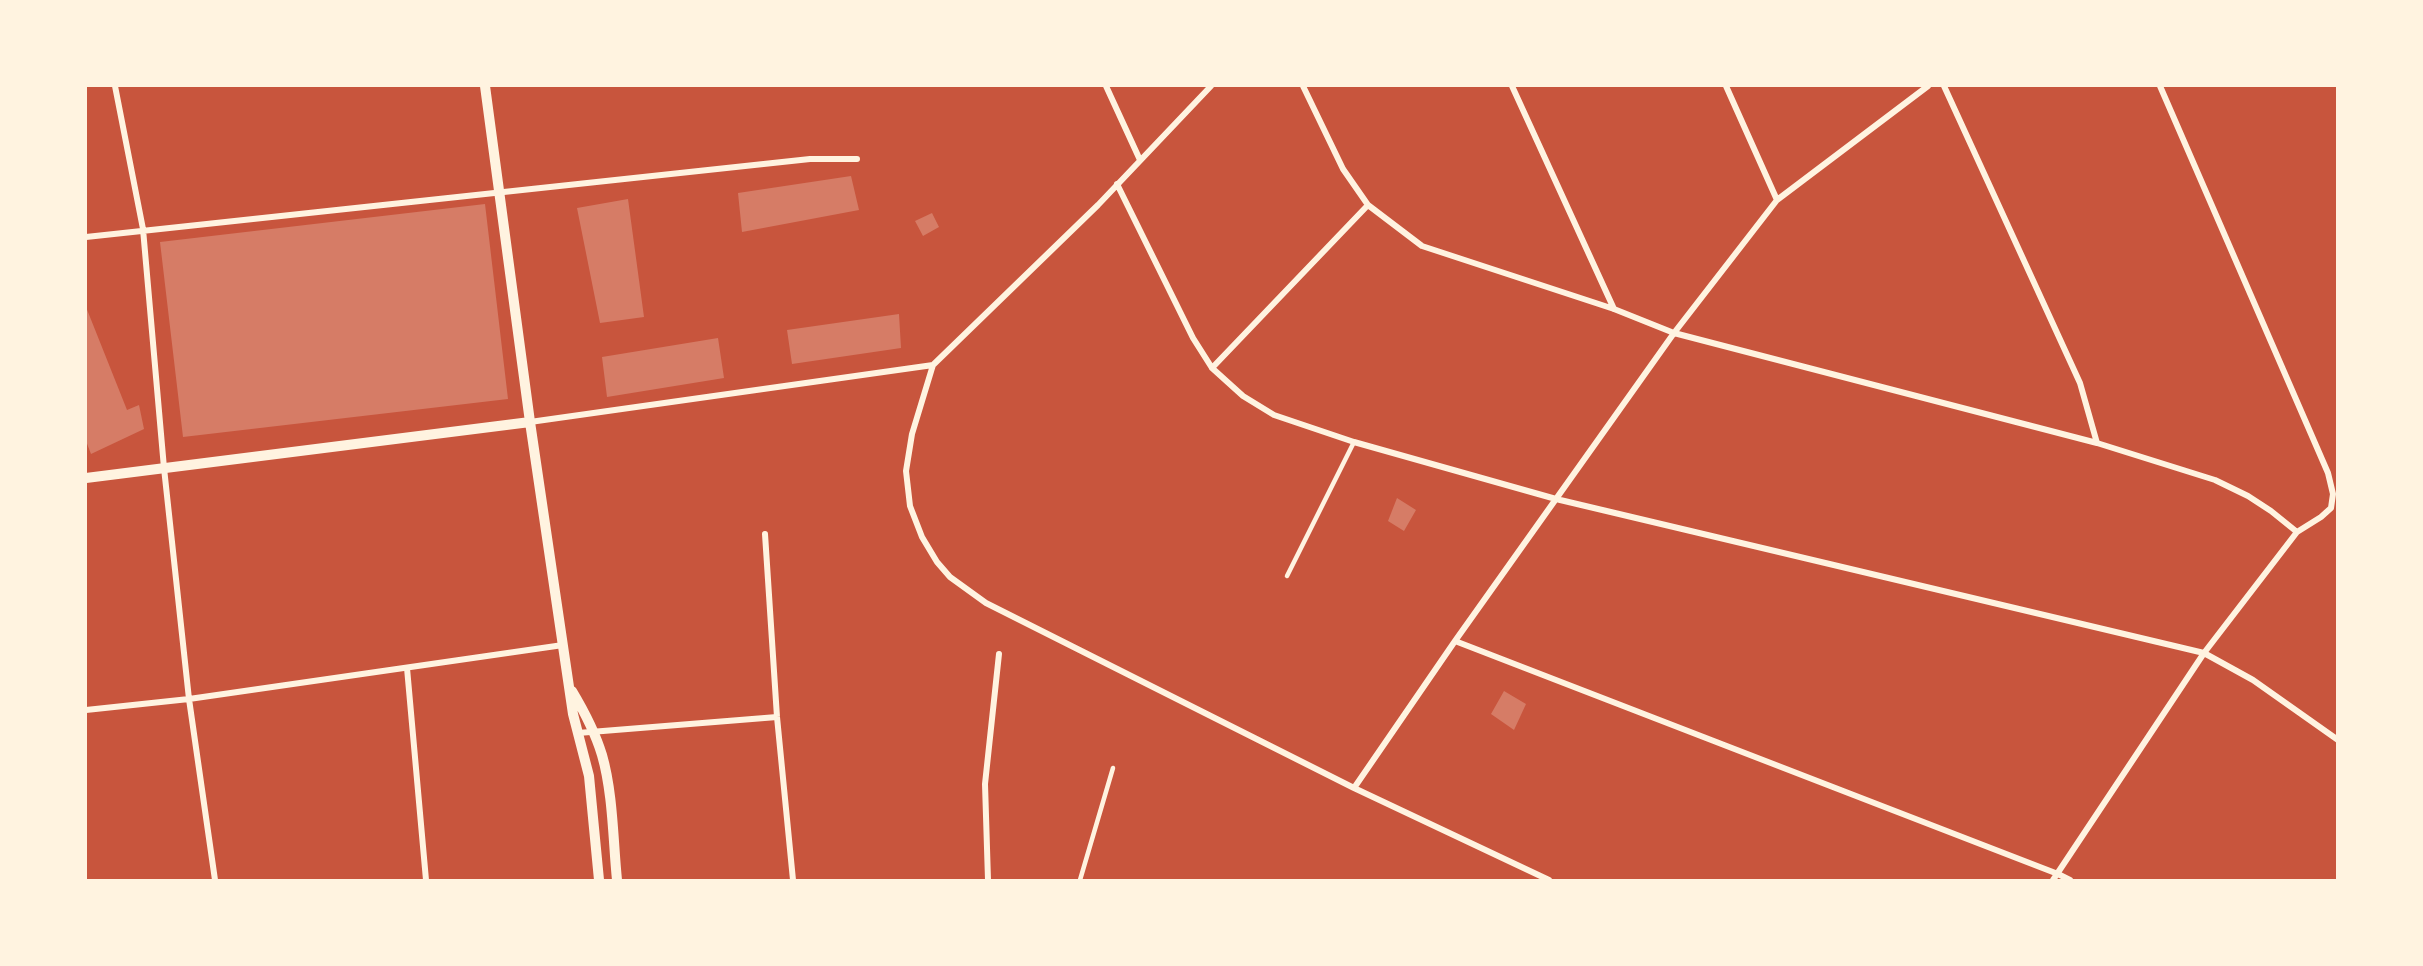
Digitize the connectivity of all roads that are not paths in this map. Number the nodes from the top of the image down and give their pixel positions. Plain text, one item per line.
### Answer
1 (115, 86) edge
2 (485, 86) edge
3 (1106, 86) edge
4 (1211, 86) edge
5 (1303, 86) edge
6 (1512, 86) edge
7 (1726, 86) edge
8 (1928, 86) edge
9 (1944, 86) edge
10 (2160, 86) edge
11 (857, 159) dead end
12 (1140, 160) junction
13 (1117, 184) junction
14 (500, 192) junction
15 (1777, 200) junction
16 (1368, 205) junction
17 (143, 229) junction
18 (86, 237) edge
19 (1614, 309) junction
20 (1674, 333) junction
21 (933, 365) junction
22 (1212, 368) junction
23 (530, 422) junction
24 (1354, 442) junction
25 (2097, 443) junction
26 (164, 468) junction
27 (86, 478) edge
28 (1556, 499) junction
29 (2334, 508) edge
30 (2297, 532) junction
31 (765, 534) dead end
32 (1287, 576) dead end
33 (1455, 641) junction
34 (563, 645) junction
35 (2204, 653) junction
36 (999, 654) dead end
37 (407, 668) junction
38 (569, 685) junction
39 (189, 699) junction
40 (86, 710) edge
41 (777, 717) junction
42 (594, 731) junction
43 (578, 733) junction
44 (2337, 740) edge
45 (1113, 768) dead end
46 (1354, 788) junction
47 (2058, 874) junction
48 (215, 880) edge
49 (426, 880) edge
50 (599, 880) edge
51 (617, 880) edge
52 (793, 880) edge
53 (988, 880) edge
54 (1080, 880) edge
55 (1549, 880) edge
56 (2054, 880) edge
57 (2070, 880) edge

1 - 17 street
2 - 14 street
3 - 12 street
4 - 12 street
5 - 16 street
6 - 19 street
7 - 15 street
8 - 15 street
9 - 25 street
10 - 29 street
11 - 14 street
12 - 13 street
13 - 21 street
13 - 22 street
14 - 17 street
14 - 23 street
15 - 20 street
16 - 19 street
16 - 22 street
17 - 18 street
17 - 26 street
19 - 20 street
20 - 25 street
20 - 28 street
21 - 23 street
21 - 46 street
22 - 24 street
23 - 26 street
23 - 34 street
24 - 28 street
24 - 32 lane
25 - 30 street
26 - 27 street
26 - 39 street
28 - 33 street
28 - 35 street
29 - 30 street
30 - 35 street
31 - 41 street
33 - 46 street
33 - 47 street
34 - 37 street
34 - 38 street
35 - 44 street
35 - 47 street
36 - 53 street
37 - 39 street
37 - 49 street
38 - 42 street
38 - 43 street
39 - 40 street
39 - 48 street
41 - 42 street
41 - 52 street
42 - 43 street
42 - 51 street
43 - 50 street
45 - 54 lane
46 - 55 street
47 - 56 street
47 - 57 street

